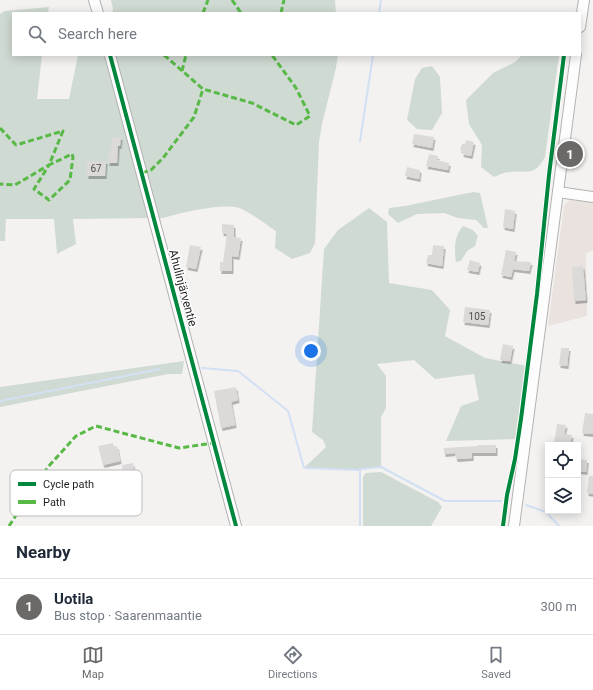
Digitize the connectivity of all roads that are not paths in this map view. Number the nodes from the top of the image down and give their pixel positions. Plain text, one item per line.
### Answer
1 (94, 0) edge
2 (584, 0) edge
3 (98, 12) edge
4 (581, 20) edge
5 (110, 56) edge
6 (576, 56) edge
7 (558, 192) junction
8 (593, 197) edge
9 (236, 526) edge
10 (514, 526) edge

1 - 3 street
2 - 4 street
5 - 9 street, Ahulinjärventie
6 - 7 street
7 - 8 street
7 - 10 street

